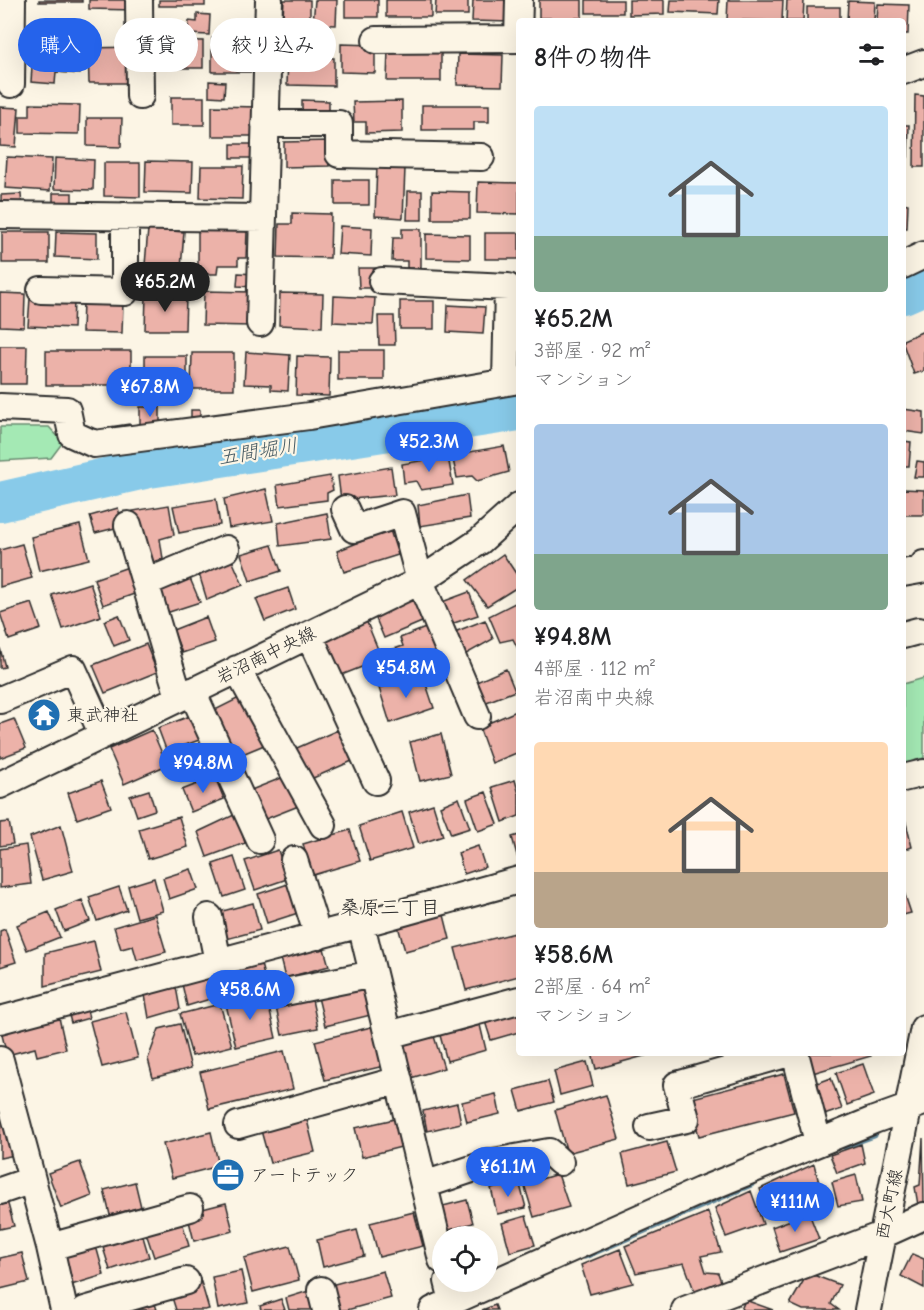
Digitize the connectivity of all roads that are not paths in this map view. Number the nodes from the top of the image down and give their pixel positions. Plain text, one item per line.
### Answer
1 (12, 0) edge
2 (139, 0) edge
3 (269, 0) edge
4 (519, 0) edge
5 (519, 18) edge
6 (516, 39) edge
7 (376, 40) dead end
8 (924, 63) edge
9 (906, 70) edge
10 (11, 84) dead end
11 (140, 96) dead end
12 (265, 124) junction
13 (481, 156) dead end
14 (0, 215) edge
15 (125, 216) junction
16 (263, 218) junction
17 (924, 255) edge
18 (906, 264) edge
19 (382, 280) dead end
20 (41, 290) dead end
21 (260, 323) dead end
22 (512, 381) edge
23 (0, 407) edge
24 (345, 509) dead end
25 (516, 509) edge
26 (128, 525) dead end
27 (226, 549) dead end
28 (924, 564) edge
29 (906, 572) edge
30 (420, 581) junction
31 (145, 583) junction
32 (924, 632) edge
33 (906, 633) edge
34 (309, 634) junction
35 (237, 669) junction
36 (186, 694) junction
37 (0, 700) edge
38 (477, 716) dead end
39 (103, 735) junction
40 (924, 773) edge
41 (906, 777) edge
42 (376, 781) dead end
43 (0, 785) edge
44 (323, 825) dead end
45 (260, 840) dead end
46 (294, 860) dead end
47 (516, 881) edge
48 (208, 917) dead end
49 (361, 924) junction
50 (318, 936) junction
51 (218, 962) junction
52 (373, 974) junction
53 (280, 993) dead end
54 (516, 1001) edge
55 (0, 1020) edge
56 (924, 1028) edge
57 (388, 1035) junction
58 (778, 1056) edge
59 (796, 1056) edge
60 (0, 1060) edge
61 (399, 1080) junction
62 (916, 1104) edge
63 (238, 1125) dead end
64 (649, 1127) dead end
65 (818, 1143) junction
66 (560, 1162) dead end
67 (32, 1180) junction
68 (424, 1185) junction
69 (0, 1191) edge
70 (190, 1209) dead end
71 (924, 1216) edge
72 (434, 1226) edge
73 (882, 1235) junction
74 (50, 1247) junction
75 (186, 1281) dead end
76 (444, 1297) edge
77 (720, 1303) edge
78 (64, 1310) edge
79 (85, 1310) edge
80 (685, 1310) edge
81 (868, 1310) edge

1 - 10 street
2 - 11 street
3 - 12 street
4 - 5 street
6 - 7 street
8 - 9 street
12 - 13 street
12 - 16 street
14 - 15 street
15 - 16 street
15 - 20 street
16 - 21 street
17 - 18 street
19 - 22 street
22 - 23 street
24 - 30 street
25 - 30 street, 岩沼南中央線
26 - 31 street
27 - 31 street
28 - 29 street
30 - 34 street, 岩沼南中央線
30 - 38 street
31 - 36 street
32 - 33 street
34 - 35 street, 岩沼南中央線
34 - 42 street
35 - 36 street, 岩沼南中央線
35 - 44 street
36 - 39 street, 岩沼南中央線
36 - 45 street
37 - 39 street
39 - 43 street, 岩沼南中央線
40 - 41 street
46 - 50 street
47 - 49 street
48 - 51 street
49 - 50 street
49 - 52 street
50 - 51 street
51 - 55 street
52 - 53 street
52 - 57 street
54 - 57 street
56 - 62 street, 西大町線
57 - 61 street
58 - 64 street
59 - 65 street
60 - 67 street
61 - 63 street
61 - 68 street
62 - 65 street
62 - 73 street, 西大町線
65 - 76 street
66 - 68 street
67 - 69 street
67 - 74 street
68 - 72 street
70 - 74 street
71 - 73 street
73 - 77 street
73 - 81 street, 西大町線
74 - 78 street
75 - 79 street
77 - 80 street

